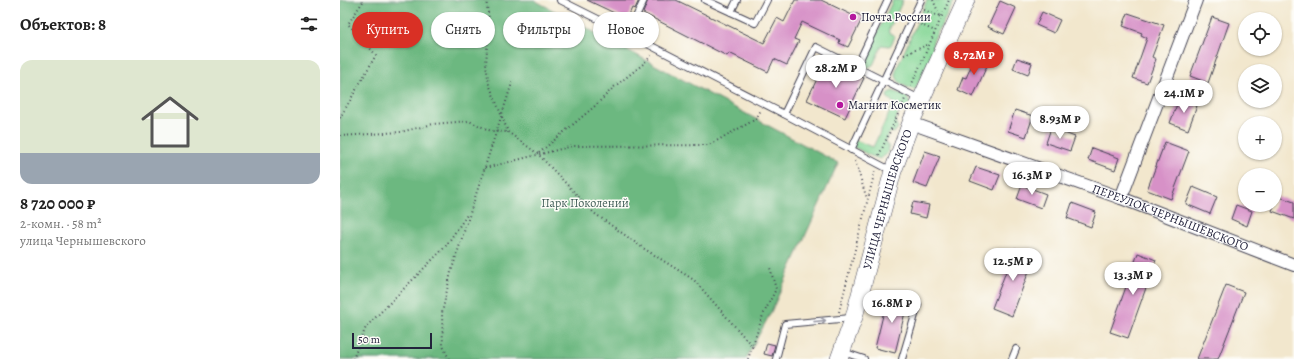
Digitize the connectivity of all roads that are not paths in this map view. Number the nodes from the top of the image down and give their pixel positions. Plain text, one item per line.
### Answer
1 (560, 0) edge
2 (644, 0) edge
3 (705, 0) edge
4 (736, 0) edge
5 (767, 0) edge
6 (888, 0) edge
7 (921, 0) edge
8 (966, 0) edge
9 (1196, 0) edge
10 (638, 12) edge
11 (731, 12) junction
12 (593, 16) edge
13 (654, 48) edge
14 (856, 68) junction
15 (882, 81) junction
16 (922, 99) junction
17 (784, 114) junction
18 (911, 123) junction
19 (852, 150) junction
20 (893, 171) junction
21 (1120, 198) junction
22 (1294, 265) edge
23 (918, 305) dead end
24 (854, 318) junction
25 (1016, 349) dead end
26 (840, 355) edge
27 (776, 359) edge
28 (864, 359) edge
29 (902, 359) edge
30 (1012, 359) edge

1 - 12 lane
2 - 10 lane
3 - 11 lane
4 - 11 lane
5 - 11 lane
6 - 14 lane
7 - 15 lane
8 - 16 street, УЛИЦА ЧЕРНЫШЕВСКОГО
9 - 21 street
13 - 17 lane
14 - 15 lane
14 - 17 lane
15 - 16 lane
15 - 19 lane
16 - 18 street, УЛИЦА ЧЕРНЫШЕВСКОГО
17 - 19 lane
18 - 20 street, УЛИЦА ЧЕРНЫШЕВСКОГО
18 - 21 street, ПЕРЕУЛОК ЧЕРНЫШЕВСКОГО
19 - 20 lane
20 - 24 street, УЛИЦА ЧЕРНЫШЕВСКОГО
21 - 22 street, ПЕРЕУЛОК ЧЕРНЫШЕВСКОГО
23 - 29 lane
24 - 26 street, УЛИЦА ЧЕРНЫШЕВСКОГО
27 -> 24 lane
25 - 30 lane
26 - 28 lane

